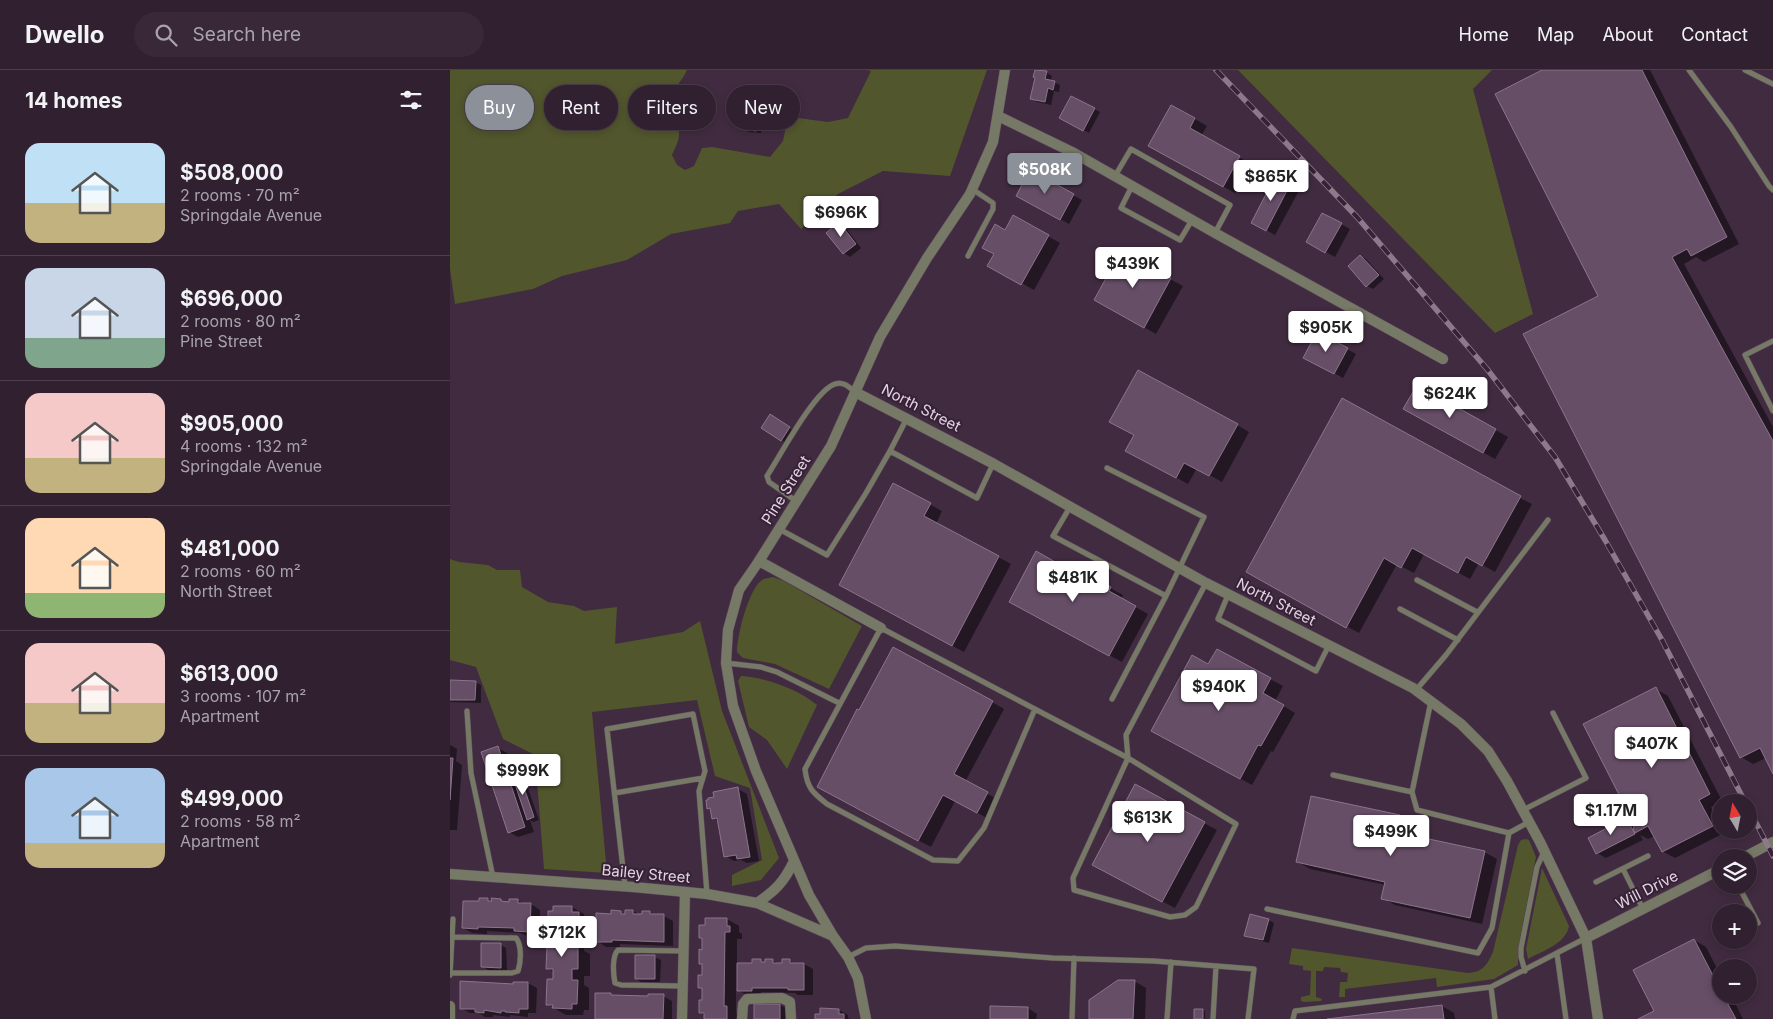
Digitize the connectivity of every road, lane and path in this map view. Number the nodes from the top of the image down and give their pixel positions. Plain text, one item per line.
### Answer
1 (1005, 70) edge
2 (1689, 70) edge
3 (1745, 70) edge
4 (1773, 84) edge
5 (998, 116) junction
6 (1115, 176) junction
7 (1132, 186) junction
8 (972, 189) junction
9 (1773, 190) edge
10 (1192, 220) junction
11 (1214, 233) junction
12 (968, 256) dead end
13 (1773, 341) edge
14 (1443, 359) dead end
15 (855, 392) junction
16 (1773, 411) edge
17 (907, 417) junction
18 (890, 450) junction
19 (994, 464) junction
20 (1107, 468) dead end
21 (797, 501) junction
22 (1070, 506) junction
23 (1548, 520) dead end
24 (779, 530) junction
25 (759, 561) junction
26 (1180, 568) junction
27 (1417, 580) dead end
28 (1206, 583) junction
29 (1229, 594) junction
30 (1166, 596) junction
31 (1400, 609) dead end
32 (1477, 612) junction
33 (881, 628) junction
34 (1458, 640) junction
35 (1329, 645) junction
36 (726, 663) junction
37 (1416, 690) junction
38 (1112, 699) dead end
39 (1431, 701) junction
40 (839, 703) junction
41 (1034, 709) junction
42 (467, 711) dead end
43 (1553, 713) dead end
44 (1128, 758) junction
45 (1333, 775) dead end
46 (703, 778) junction
47 (1412, 792) junction
48 (615, 793) junction
49 (1523, 810) junction
50 (1529, 822) junction
51 (1509, 833) junction
52 (1773, 842) edge
53 (1757, 851) edge
54 (1544, 852) junction
55 (1648, 856) dead end
56 (794, 861) junction
57 (1623, 869) junction
58 (450, 874) edge
59 (1712, 874) edge
60 (493, 877) junction
61 (1596, 882) dead end
62 (625, 886) junction
63 (685, 892) junction
64 (707, 894) junction
65 (1743, 894) edge
66 (757, 903) junction
67 (1267, 908) dead end
68 (1643, 909) junction
69 (453, 919) dead end
70 (1758, 923) dead end
71 (833, 936) junction
72 (452, 937) junction
73 (1586, 938) junction
74 (684, 951) junction
75 (1557, 954) junction
76 (848, 958) junction
77 (1074, 958) junction
78 (1171, 962) junction
79 (1216, 966) junction
80 (1525, 970) junction
81 (451, 975) edge
82 (683, 986) junction
83 (1491, 986) junction
84 (450, 1006) edge
85 (450, 1019) edge
86 (682, 1019) edge
87 (742, 1019) edge
88 (790, 1019) edge
89 (866, 1019) edge
90 (1072, 1019) edge
91 (1167, 1019) edge
92 (1213, 1019) edge
93 (1248, 1019) edge
94 (1293, 1019) edge
95 (1495, 1019) edge
96 (1566, 1019) edge
97 (1598, 1019) edge

1 - 5 street, Pine Street
2 - 9 lane
3 - 4 lane
5 - 6 street
5 - 8 street, Pine Street
6 - 7 street
6 - 11 lane
7 - 10 street
7 - 10 lane
8 - 12 lane
8 - 15 street, Pine Street
10 - 11 street
11 - 14 street
13 - 16 lane
15 - 17 street, North Street
15 - 21 street, Pine Street
15 - 21 lane
17 - 18 lane
17 - 19 street, North Street
18 - 19 lane
18 - 24 lane
19 - 22 street, North Street
20 - 26 lane
21 - 24 street, Pine Street
22 - 26 street, North Street
22 - 30 lane
23 - 32 lane
24 - 25 street, Pine Street
25 - 33 street
25 - 36 street, Pine Street
26 - 28 street, North Street
26 - 30 lane
27 - 32 lane
28 - 29 street, North Street
28 - 44 lane
29 - 35 street, North Street
29 - 35 lane
30 - 38 lane
31 - 34 lane
32 - 34 lane
33 - 40 lane
33 - 41 lane
34 - 37 lane
35 - 37 street, North Street
36 - 40 lane
36 - 56 street, Pine Street
37 - 39 street, North Street
39 - 47 lane
39 - 49 street, North Street
40 - 41 lane
41 - 44 lane
42 - 60 lane
43 - 49 lane
44 - 44 lane
45 - 47 lane
46 - 48 lane
46 - 48 lane
46 - 64 lane
47 - 51 lane
48 - 62 lane
49 - 50 street, North Street
50 - 51 lane
50 - 54 street, North Street
51 - 67 lane
52 - 53 street
54 - 73 street, North Street
54 - 80 lane
55 - 57 lane
56 - 66 street
56 - 71 street, Pine Street
57 - 61 lane
57 - 68 lane
58 - 60 street, Bailey Street
59 - 68 street, Will Drive
60 - 62 street, Bailey Street
62 - 63 street, Bailey Street
63 - 64 street, Bailey Street
63 - 74 street
64 - 66 street, Bailey Street
65 - 70 lane
66 - 71 street, Bailey Street
68 - 73 street, Will Drive
69 - 72 lane
71 - 76 street, Pine Street
72 - 81 lane
72 - 81 lane
73 - 75 lane
73 - 97 street, North Street
74 - 82 street
74 - 82 lane
75 - 80 lane
75 - 96 lane
76 - 77 lane
76 - 89 street, Pine Street
77 - 78 lane
77 - 90 lane
78 - 79 lane
78 - 91 lane
79 - 92 lane
79 - 93 lane
80 - 83 lane
82 - 86 street
83 - 94 lane
83 - 95 lane
84 - 85 street
87 - 88 street

